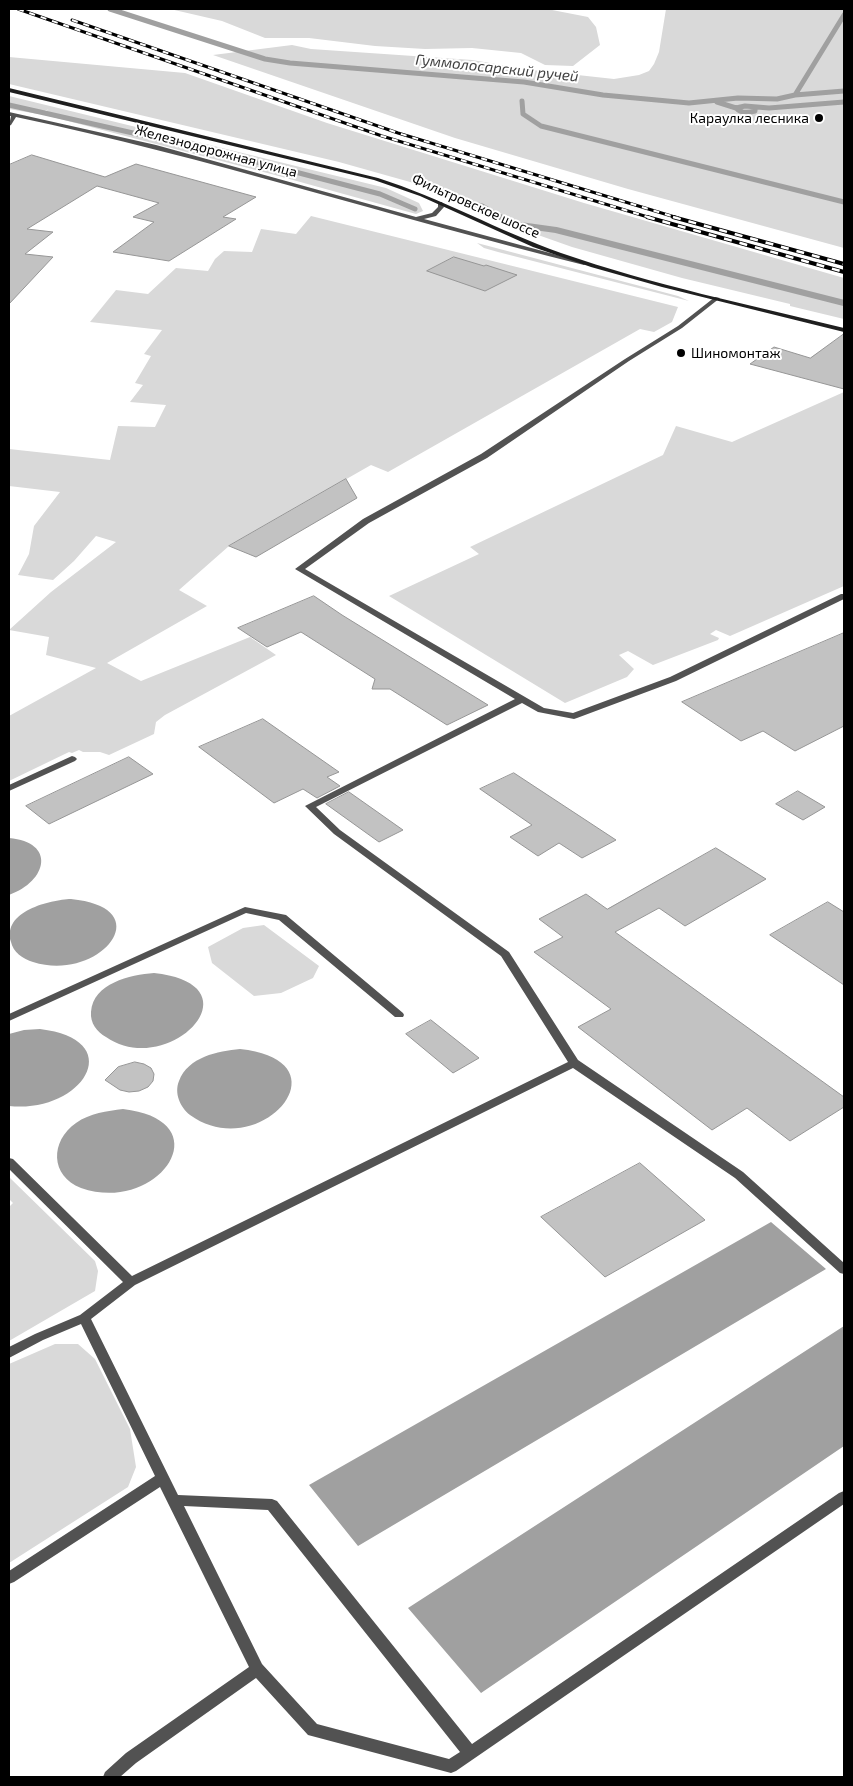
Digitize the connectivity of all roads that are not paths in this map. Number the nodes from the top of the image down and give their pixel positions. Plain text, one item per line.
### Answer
1 (9, 90) edge
2 (11, 115) edge
3 (9, 124) edge
4 (440, 203) junction
5 (414, 219) junction
6 (597, 266) junction
7 (717, 298) junction
8 (844, 330) edge
9 (844, 596) edge
10 (522, 699) junction
11 (72, 759) dead end
12 (9, 788) edge
13 (399, 1015) dead end
14 (9, 1018) edge
15 (574, 1063) junction
16 (9, 1162) edge
17 (844, 1270) edge
18 (131, 1282) junction
19 (84, 1318) junction
20 (9, 1354) edge
21 (163, 1478) junction
22 (844, 1497) edge
23 (174, 1500) junction
24 (9, 1578) edge
25 (257, 1669) junction
26 (470, 1753) junction
27 (110, 1777) edge

1 - 4 main road, Фильтровское шоссе
2 - 3 street
2 - 5 street, Железнодорожная улица
4 - 5 street
4 - 6 main road, Фильтровское шоссе
5 - 6 street, Железнодорожная улица
6 - 7 main road, Фильтровское шоссе
7 - 8 main road, Фильтровское шоссе
7 - 10 street
9 - 10 street
10 - 15 street
11 - 12 street
13 - 14 street
15 - 17 street
15 - 18 street
16 - 18 street
18 - 19 street
19 - 20 street
19 - 21 street
21 - 23 street
21 - 24 street
22 - 26 street
23 - 25 street
23 - 26 street
25 - 26 street
25 - 27 street

